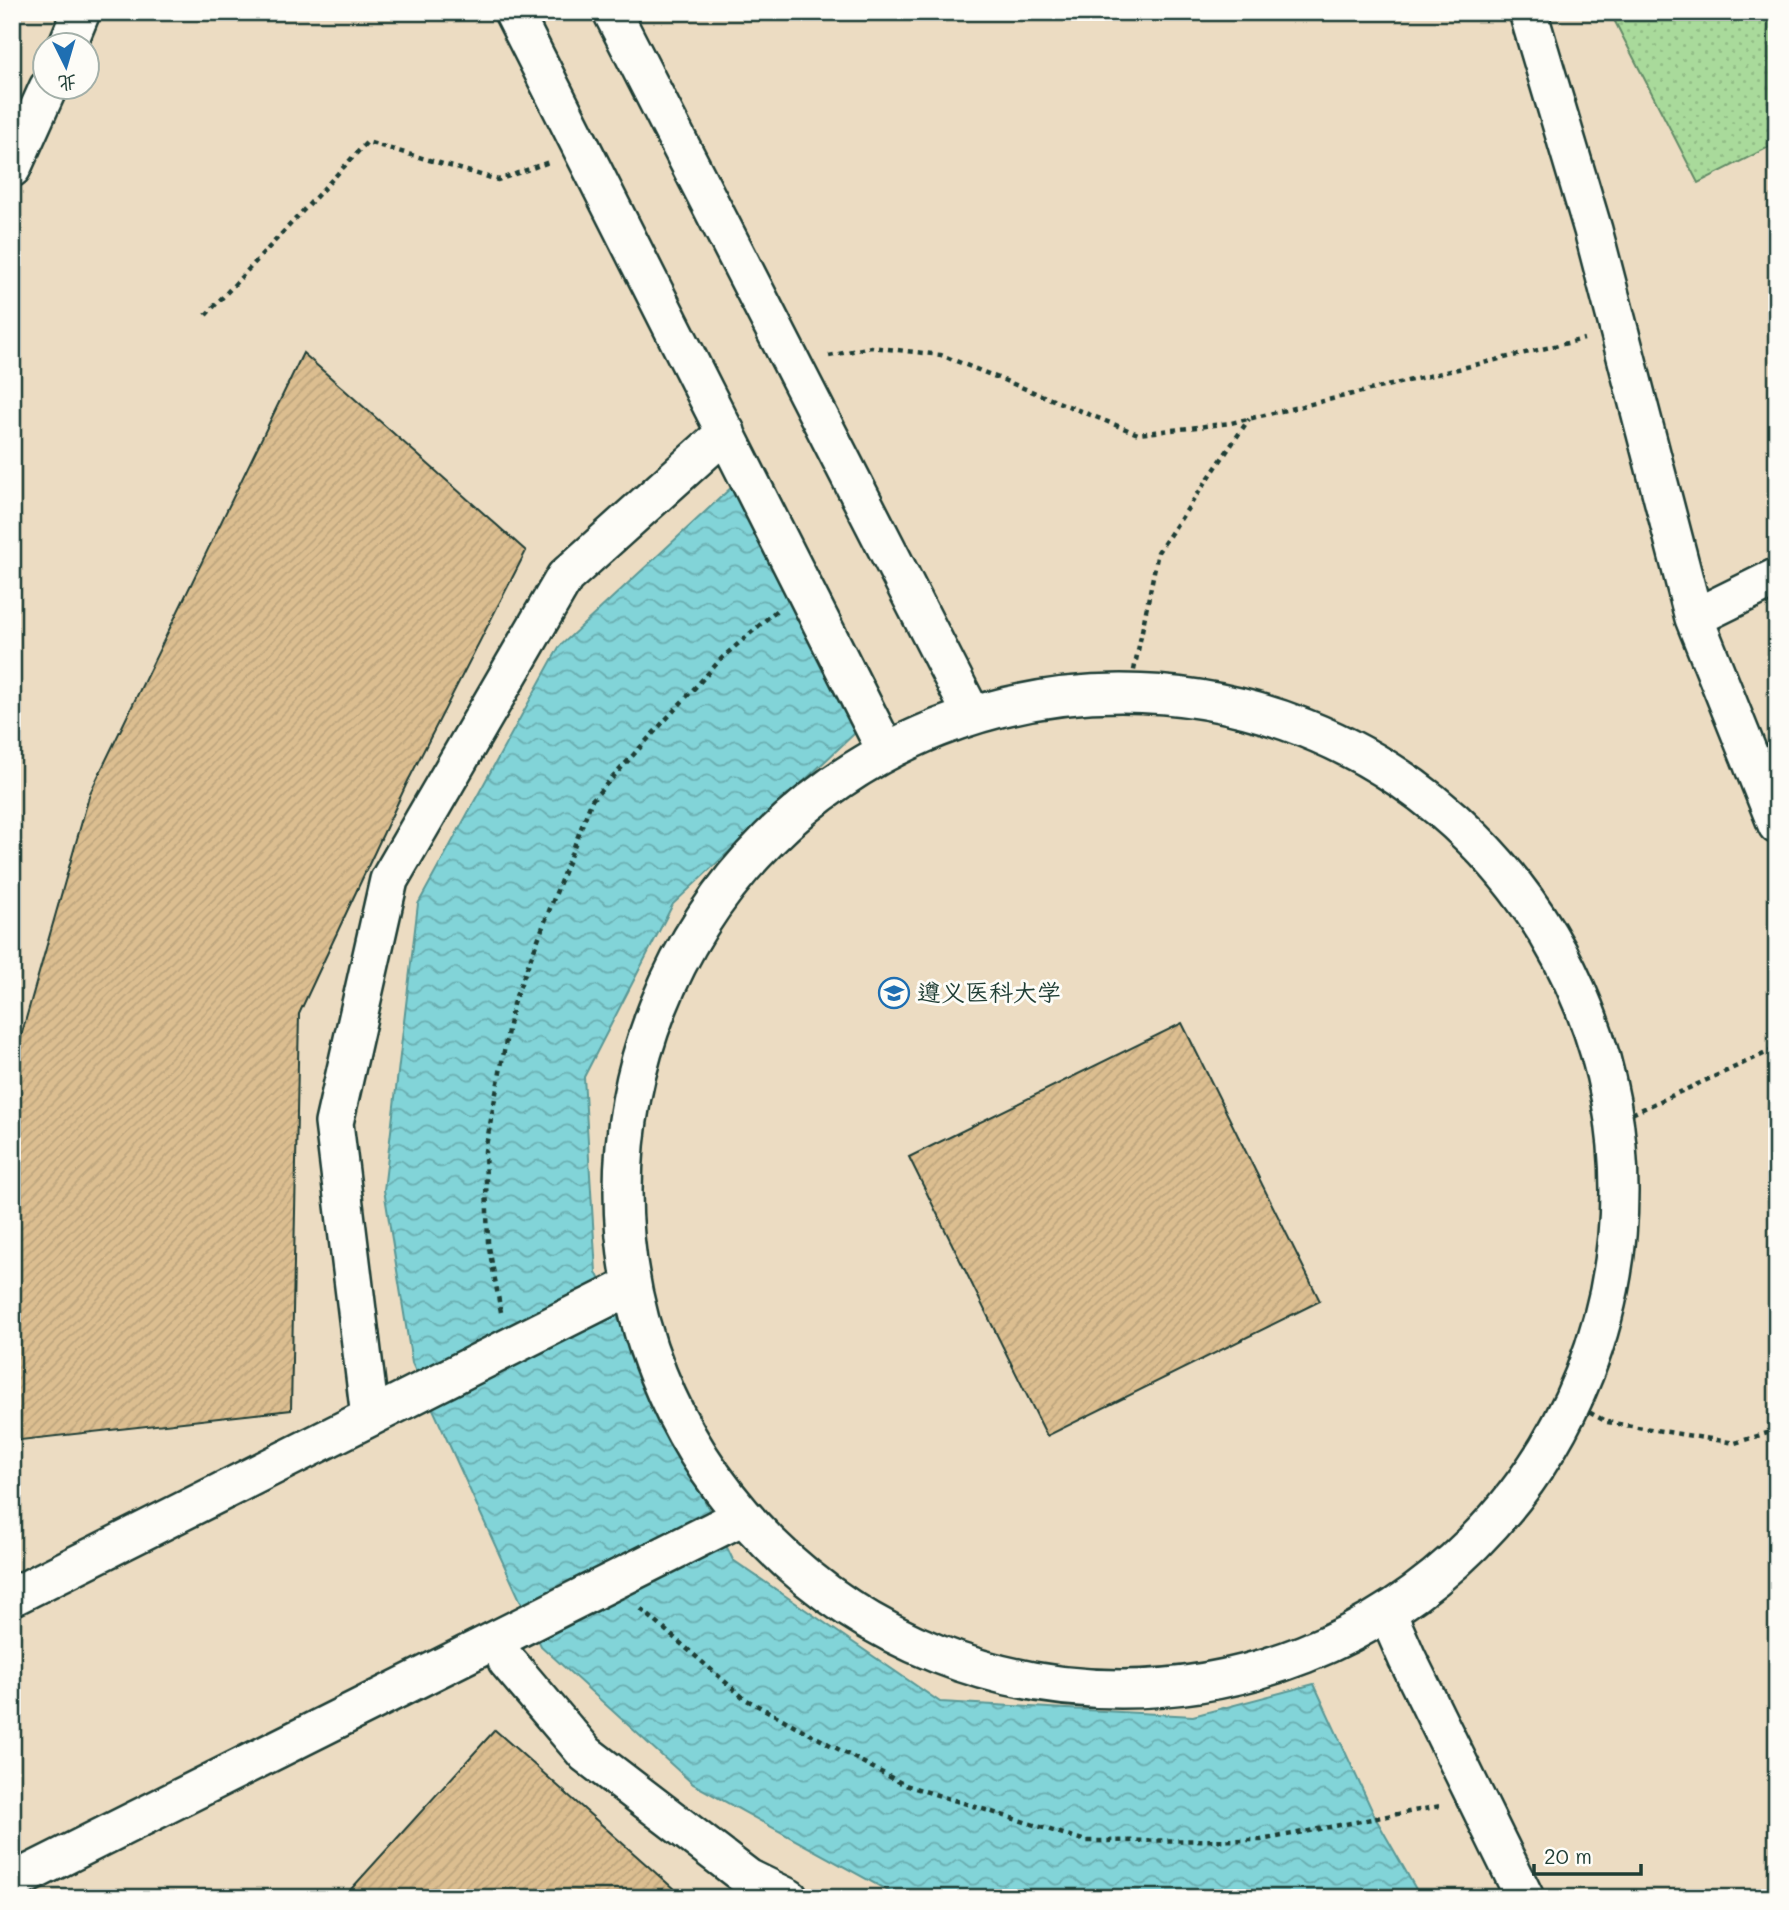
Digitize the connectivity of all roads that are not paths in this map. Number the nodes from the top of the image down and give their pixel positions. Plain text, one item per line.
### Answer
1 (81, 12) edge
2 (513, 12) edge
3 (612, 12) edge
4 (1528, 12) edge
5 (73, 32) edge
6 (42, 102) edge
7 (12, 168) edge
8 (726, 432) junction
9 (1777, 578) edge
10 (1694, 618) junction
11 (971, 713) junction
12 (886, 749) junction
13 (1777, 825) edge
14 (627, 1287) junction
15 (370, 1417) junction
16 (739, 1518) junction
17 (12, 1597) edge
18 (1388, 1615) junction
19 (507, 1661) dead end
20 (12, 1882) edge
21 (789, 1898) edge
22 (1525, 1898) edge

1 - 5 street
2 - 8 street
3 - 11 street
4 - 10 street
6 - 7 street
8 - 12 street
8 - 15 street
9 - 10 street
10 - 13 street
11 - 12 street
11 - 18 street
12 - 14 street
14 - 15 street
14 - 16 street
15 - 17 street
16 - 18 street
16 - 20 street
18 - 22 street
19 - 21 street

